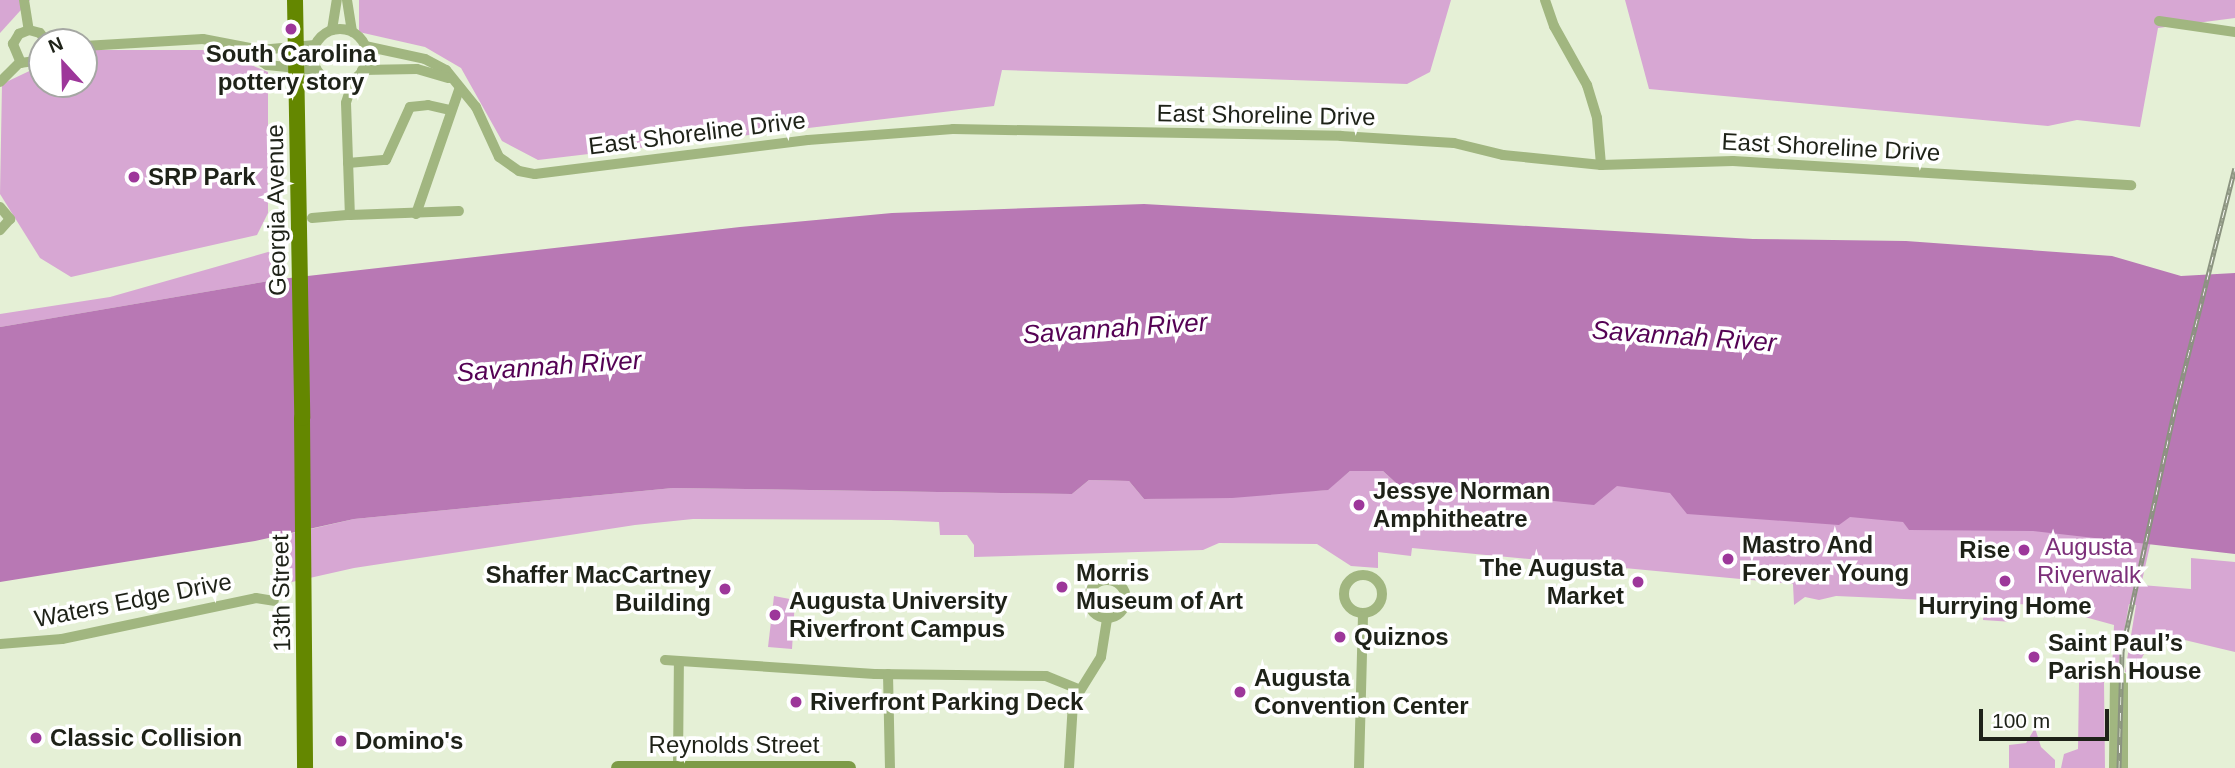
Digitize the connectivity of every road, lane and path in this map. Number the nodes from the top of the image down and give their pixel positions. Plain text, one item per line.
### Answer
1 (24, 0) edge
2 (295, 0) edge
3 (337, 0) edge
4 (347, 0) edge
5 (1545, 0) edge
6 (2159, 22) dead end
7 (29, 28) edge
8 (332, 30) junction
9 (28, 31) edge
10 (352, 32) junction
11 (2235, 32) edge
12 (98, 45) edge
13 (315, 45) junction
14 (365, 46) junction
15 (237, 48) junction
16 (20, 62) junction
17 (28, 64) edge
18 (317, 70) junction
19 (358, 74) junction
20 (449, 78) junction
21 (329, 80) junction
22 (0, 82) edge
23 (460, 87) junction
24 (346, 103) junction
25 (450, 110) junction
26 (348, 163) junction
27 (1601, 164) junction
28 (2131, 185) dead end
29 (0, 207) edge
30 (459, 211) dead end
31 (416, 214) junction
32 (350, 215) junction
33 (312, 218) dead end
34 (0, 230) edge
35 (302, 418) joint
36 (274, 601) dead end
37 (1363, 616) dead end
38 (1107, 621) dead end
39 (0, 644) edge
40 (665, 660) dead end
41 (679, 661) junction
42 (888, 674) junction
43 (1078, 689) junction
44 (678, 767) edge
45 (305, 768) edge
46 (618, 768) edge
47 (849, 768) edge
48 (890, 768) edge
49 (1069, 768) edge
50 (1359, 768) edge
51 (2114, 768) edge
52 (2123, 768) edge

1 - 7 street
2 - 35 main road, Georgia Avenue, bridge
3 - 8 street
4 - 10 street
5 - 27 street
6 - 11 street
8 - 10 street
8 - 13 street
9 - 16 street
10 - 14 street
12 - 15 street
13 - 15 street
13 - 18 street
14 - 19 street
14 - 20 street, East Shoreline Drive
15 - 18 street
16 - 17 street
16 - 22 street
18 - 21 street
19 - 20 street
19 - 21 street
19 - 24 street
20 - 23 street, East Shoreline Drive
21 - 24 street
23 - 25 street
23 - 27 street, East Shoreline Drive
24 - 26 street
25 - 26 street
25 - 31 street
26 - 32 street
27 - 28 street, East Shoreline Drive
29 - 34 street
30 - 31 street
31 - 32 street
32 - 33 street
35 - 45 main road, 13th Street
36 - 39 street, Waters Edge Drive
37 - 50 street
38 - 43 street
40 - 41 street
41 - 42 street
41 - 44 street
42 - 43 street
42 - 48 street
43 - 49 street
44 - 46 main road, Reynolds Street
44 - 47 main road, Reynolds Street
51 - 52 street

